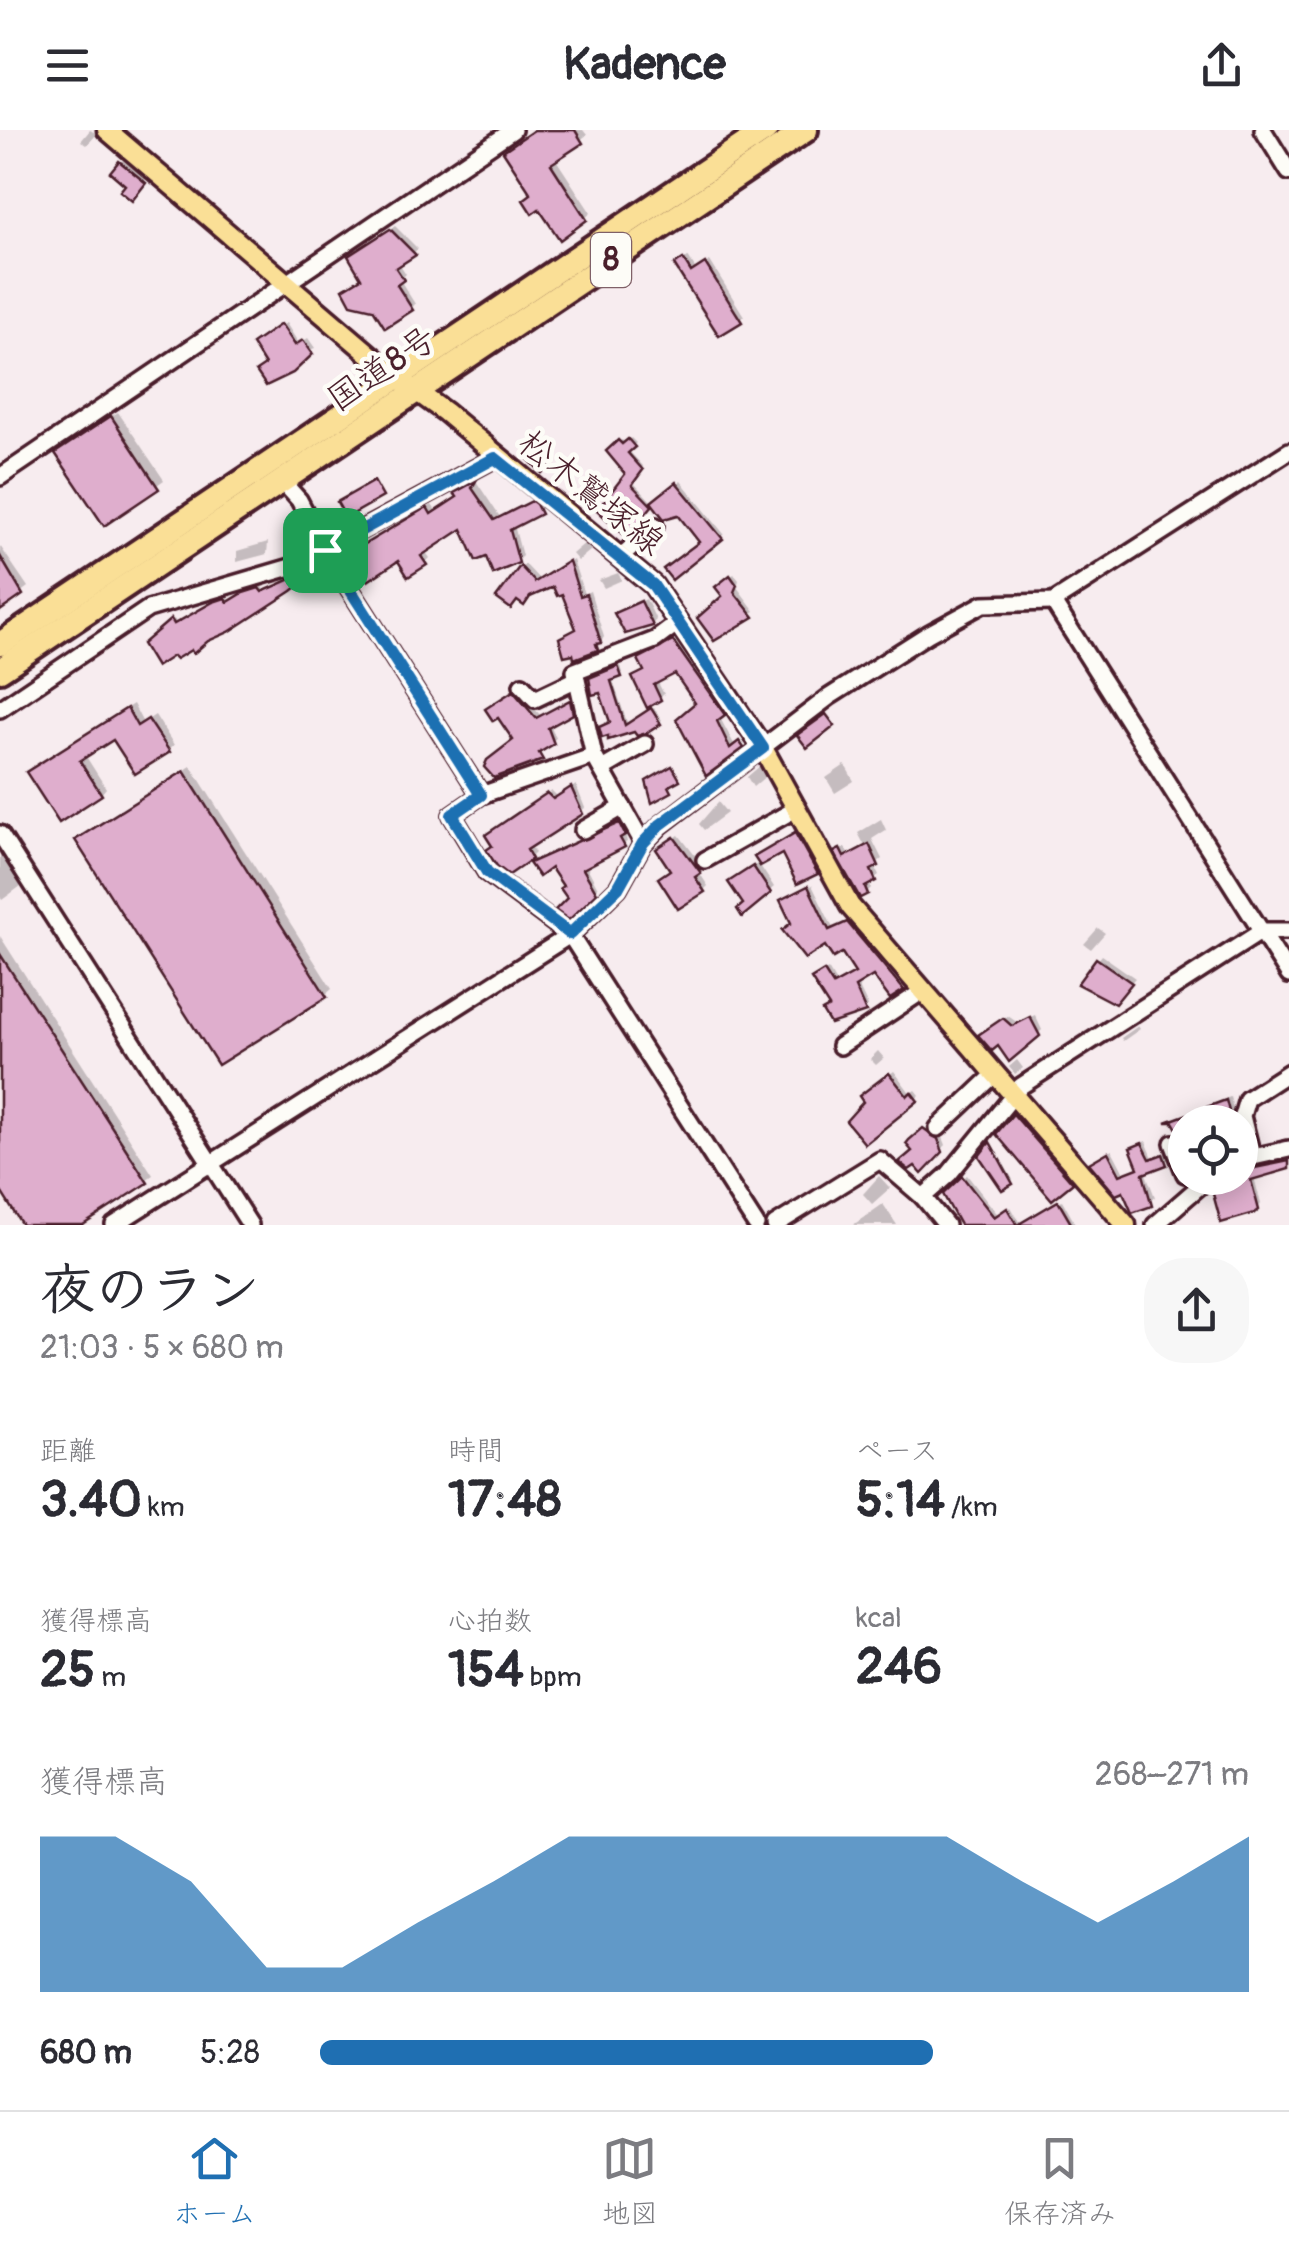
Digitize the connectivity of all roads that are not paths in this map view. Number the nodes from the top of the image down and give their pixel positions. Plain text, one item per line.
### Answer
1 (107, 130) edge
2 (513, 130) edge
3 (806, 130) edge
4 (1262, 130) edge
5 (758, 132) edge
6 (1289, 172) edge
7 (288, 282) junction
8 (394, 375) junction
9 (415, 389) junction
10 (1289, 452) edge
11 (495, 458) junction
12 (0, 477) edge
13 (281, 480) junction
14 (655, 526) dead end
15 (325, 550) junction
16 (618, 558) junction
17 (112, 567) junction
18 (1052, 602) junction
19 (679, 622) junction
20 (0, 634) edge
21 (0, 644) edge
22 (0, 673) edge
23 (577, 679) junction
24 (522, 685) dead end
25 (0, 709) edge
26 (645, 744) dead end
27 (763, 748) junction
28 (598, 762) junction
29 (481, 795) junction
30 (623, 807) junction
31 (794, 810) junction
32 (583, 830) dead end
33 (0, 834) edge
34 (643, 843) junction
35 (705, 860) dead end
36 (1262, 931) junction
37 (1289, 931) edge
38 (570, 934) junction
39 (1289, 975) edge
40 (920, 992) junction
41 (840, 1046) dead end
42 (1289, 1072) edge
43 (994, 1075) junction
44 (1012, 1094) junction
45 (1246, 1105) edge
46 (938, 1128) dead end
47 (1289, 1149) edge
48 (1258, 1155) edge
49 (210, 1164) junction
50 (1178, 1195) edge
51 (923, 1197) junction
52 (114, 1225) edge
53 (250, 1225) edge
54 (756, 1225) edge
55 (775, 1225) edge
56 (946, 1225) edge
57 (1126, 1225) edge
58 (1156, 1225) edge

1 - 7 main road, 松木鷲塚線
2 - 7 street
3 - 9 highway, 国道8号 / 8
4 - 6 street
5 - 8 highway, 国道8号 / 8
7 - 8 main road, 松木鷲塚線
7 - 12 street
8 - 9 main road, 松木鷲塚線
8 - 17 highway, 国道8号 / 8
9 - 11 main road, 松木鷲塚線
9 - 13 highway, 国道8号 / 8
10 - 18 street
11 - 15 street
11 - 16 main road, 松木鷲塚線
13 - 15 street
13 - 22 highway, 国道8号 / 8
14 - 16 street
15 - 25 street
15 - 29 street
16 - 19 main road, 松木鷲塚線
17 - 20 highway
17 - 21 highway, 国道8号 / 8
18 - 27 street
18 - 36 street
19 - 23 street
19 - 27 main road, 松木鷲塚線
23 - 24 street
23 - 28 street
26 - 28 street
27 - 31 main road, 松木鷲塚線
27 - 34 street
28 - 29 street
28 - 30 street
29 - 38 street
30 - 32 street
30 - 34 street
31 - 35 street
31 - 40 main road, 松木鷲塚線
33 - 49 street
34 - 38 street
36 - 37 street
36 - 39 street
36 - 44 street
38 - 49 street
38 - 54 street
40 - 41 street
40 - 43 main road, 松木鷲塚線
42 - 45 street
43 - 44 main road, 松木鷲塚線
43 - 46 street
44 - 51 street
44 - 57 main road, 松木鷲塚線
47 - 48 street
49 - 52 street
49 - 53 street
50 - 58 street
51 - 55 street
51 - 56 street

